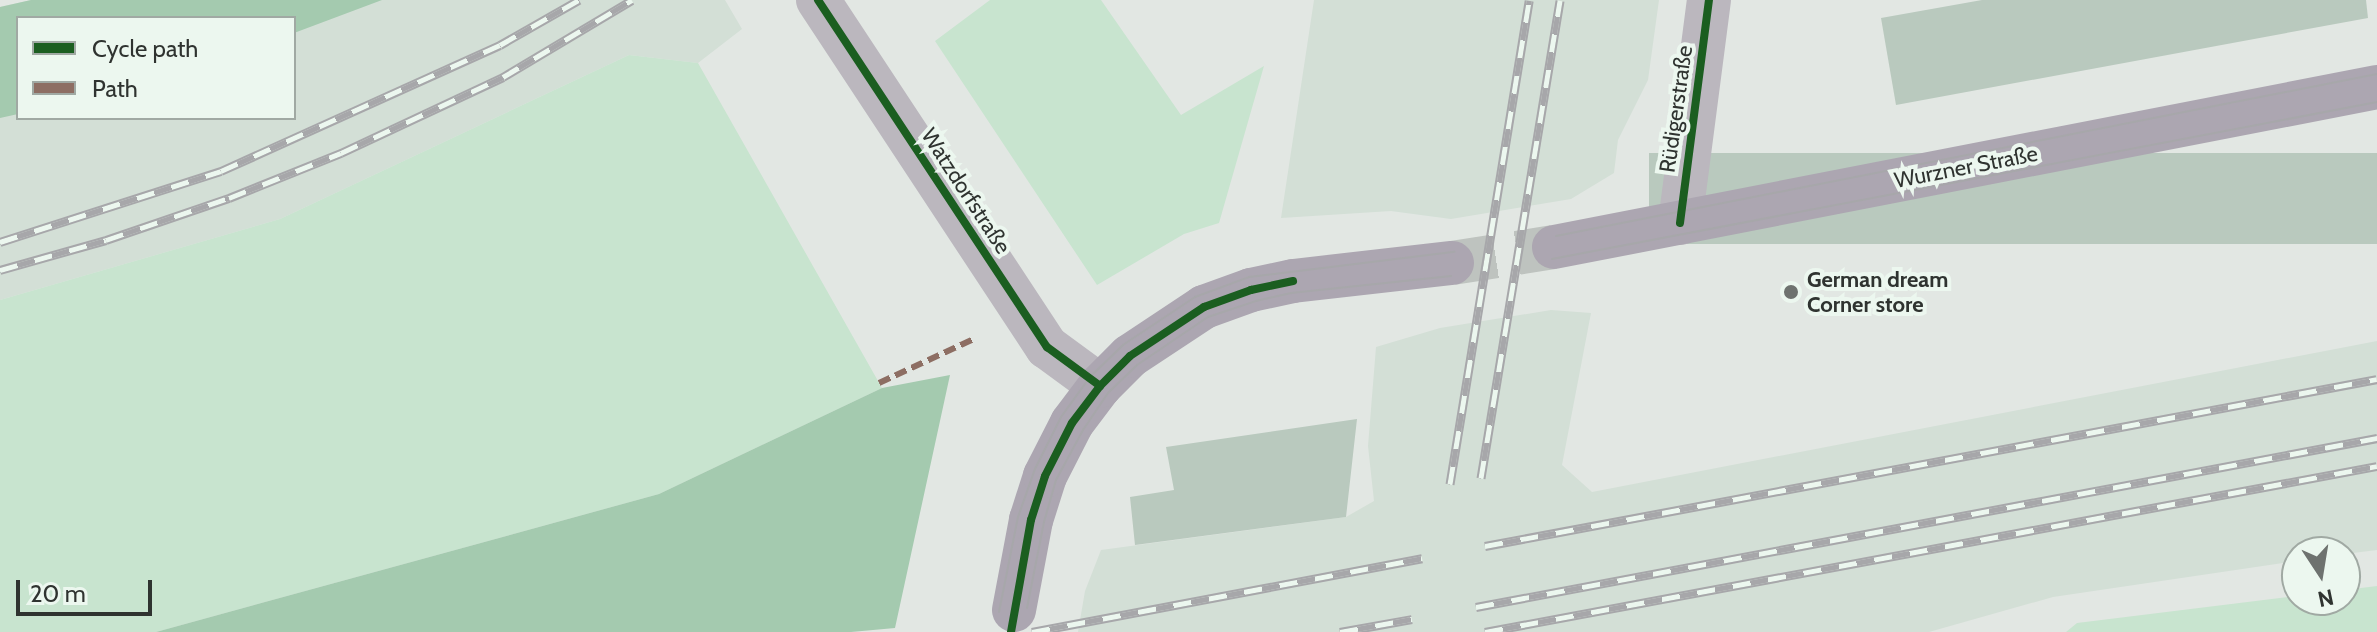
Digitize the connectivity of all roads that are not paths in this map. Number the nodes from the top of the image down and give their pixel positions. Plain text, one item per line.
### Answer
1 (818, 0) edge
2 (1709, 0) edge
3 (2377, 87) edge
4 (1680, 223) junction
5 (1554, 247) tunnel mouth
6 (1452, 263) tunnel mouth
7 (1100, 386) junction
8 (1014, 610) dead end

1 - 7 street, Watzdorfstraße
2 - 4 street, Rüdigerstraße
3 - 4 main road, Wurzner Straße
4 - 5 main road, Wurzner Straße
6 - 7 main road
7 - 8 main road

